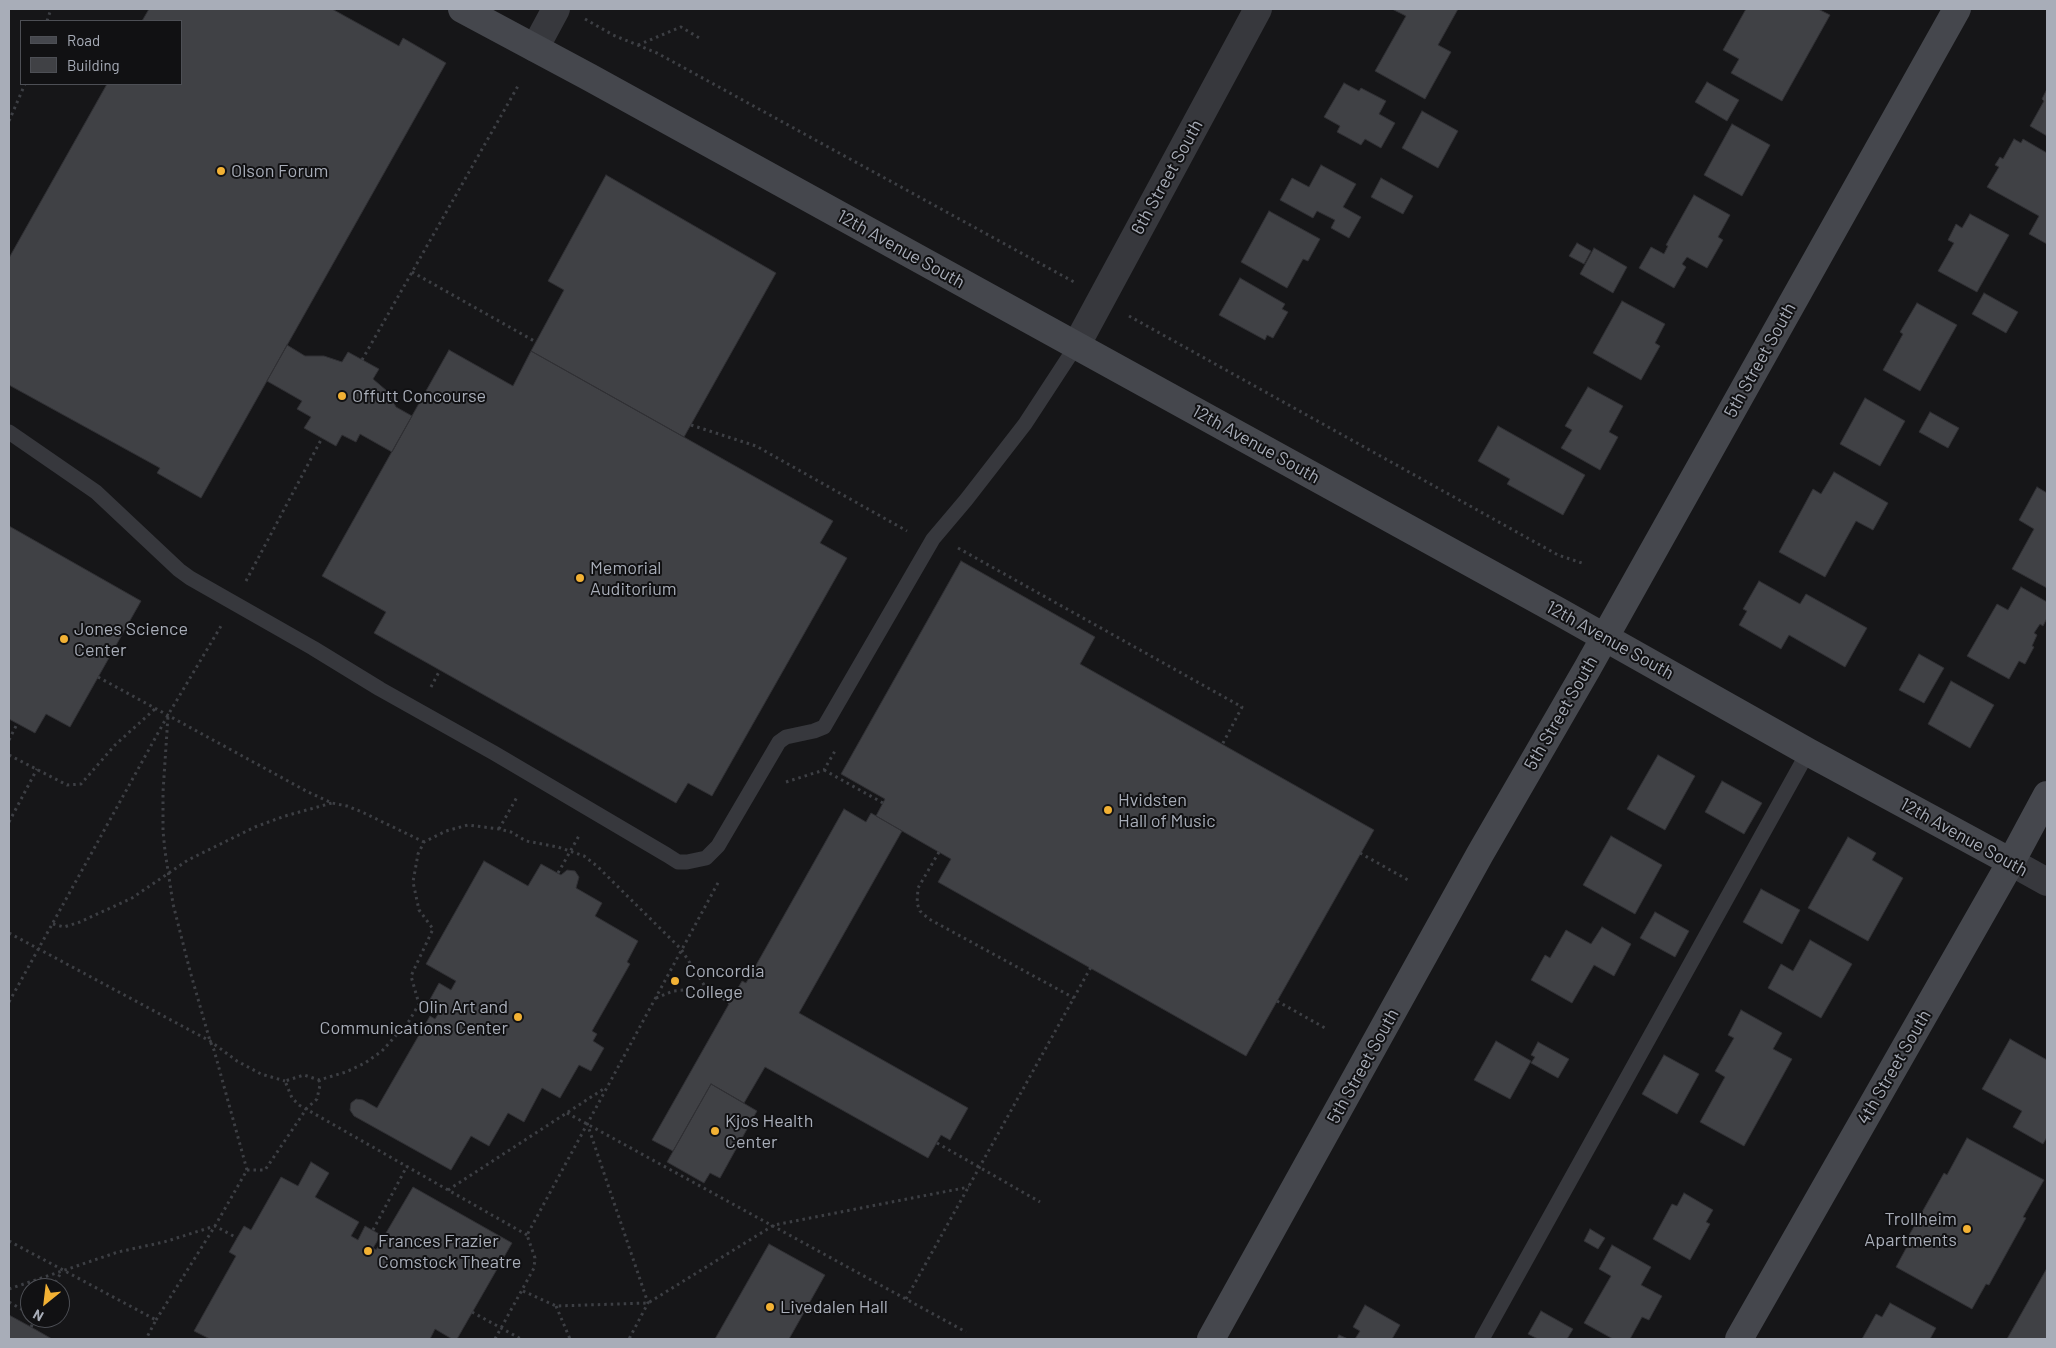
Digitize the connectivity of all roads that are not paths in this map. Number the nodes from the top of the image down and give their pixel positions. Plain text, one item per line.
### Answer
1 (462, 9) edge
2 (556, 9) edge
3 (1258, 9) edge
4 (1957, 9) edge
5 (535, 48) junction
6 (1076, 346) junction
7 (9, 432) edge
8 (1605, 637) junction
9 (1808, 752) junction
10 (2047, 795) edge
11 (2011, 862) junction
12 (2047, 882) edge
13 (1212, 1339) edge
14 (1482, 1339) edge
15 (1739, 1339) edge

1 - 5 street, 12th Avenue South
2 - 5 street
3 - 6 street, 6th Street South
4 - 8 street, 5th Street South
5 - 6 street, 12th Avenue South
6 - 7 lane
6 - 8 street, 12th Avenue South
8 - 9 street, 12th Avenue South
8 - 13 street, 5th Street South
9 - 11 street, 12th Avenue South
9 - 14 lane
10 - 11 street, 4th Street South
11 - 12 street, 12th Avenue South
11 - 15 street, 4th Street South

